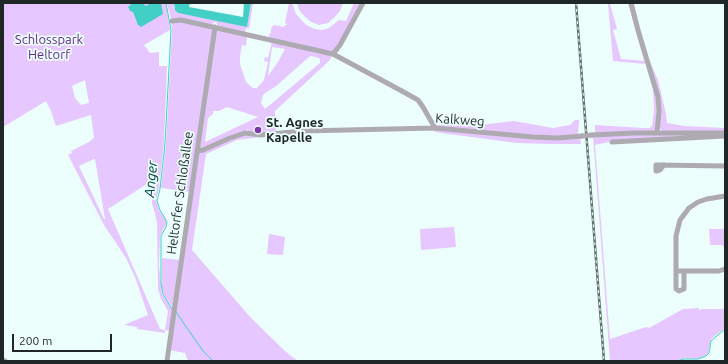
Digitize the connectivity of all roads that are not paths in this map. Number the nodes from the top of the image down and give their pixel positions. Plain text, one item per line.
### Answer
1 (362, 3) edge
2 (631, 3) edge
3 (172, 21) dead end
4 (215, 27) junction
5 (333, 54) junction
6 (435, 128) junction
7 (657, 132) junction
8 (725, 133) edge
9 (725, 136) edge
10 (612, 142) dead end
11 (197, 151) junction
12 (664, 165) dead end
13 (725, 166) edge
14 (725, 196) edge
15 (725, 269) edge
16 (676, 271) junction
17 (684, 271) junction
18 (167, 361) edge

1 - 5 street
2 - 7 street
3 - 4 street
4 - 5 street
4 - 11 street, Heltorfer Schloßallee
5 - 6 street
6 - 7 street, Kalkweg, bridge
6 - 11 street, Kalkweg
7 - 8 street, Kalkweg
9 - 10 street
11 - 18 street, Heltorfer Schloßallee
12 - 13 street
14 - 16 street
15 - 17 street
16 - 17 street
16 - 17 street

